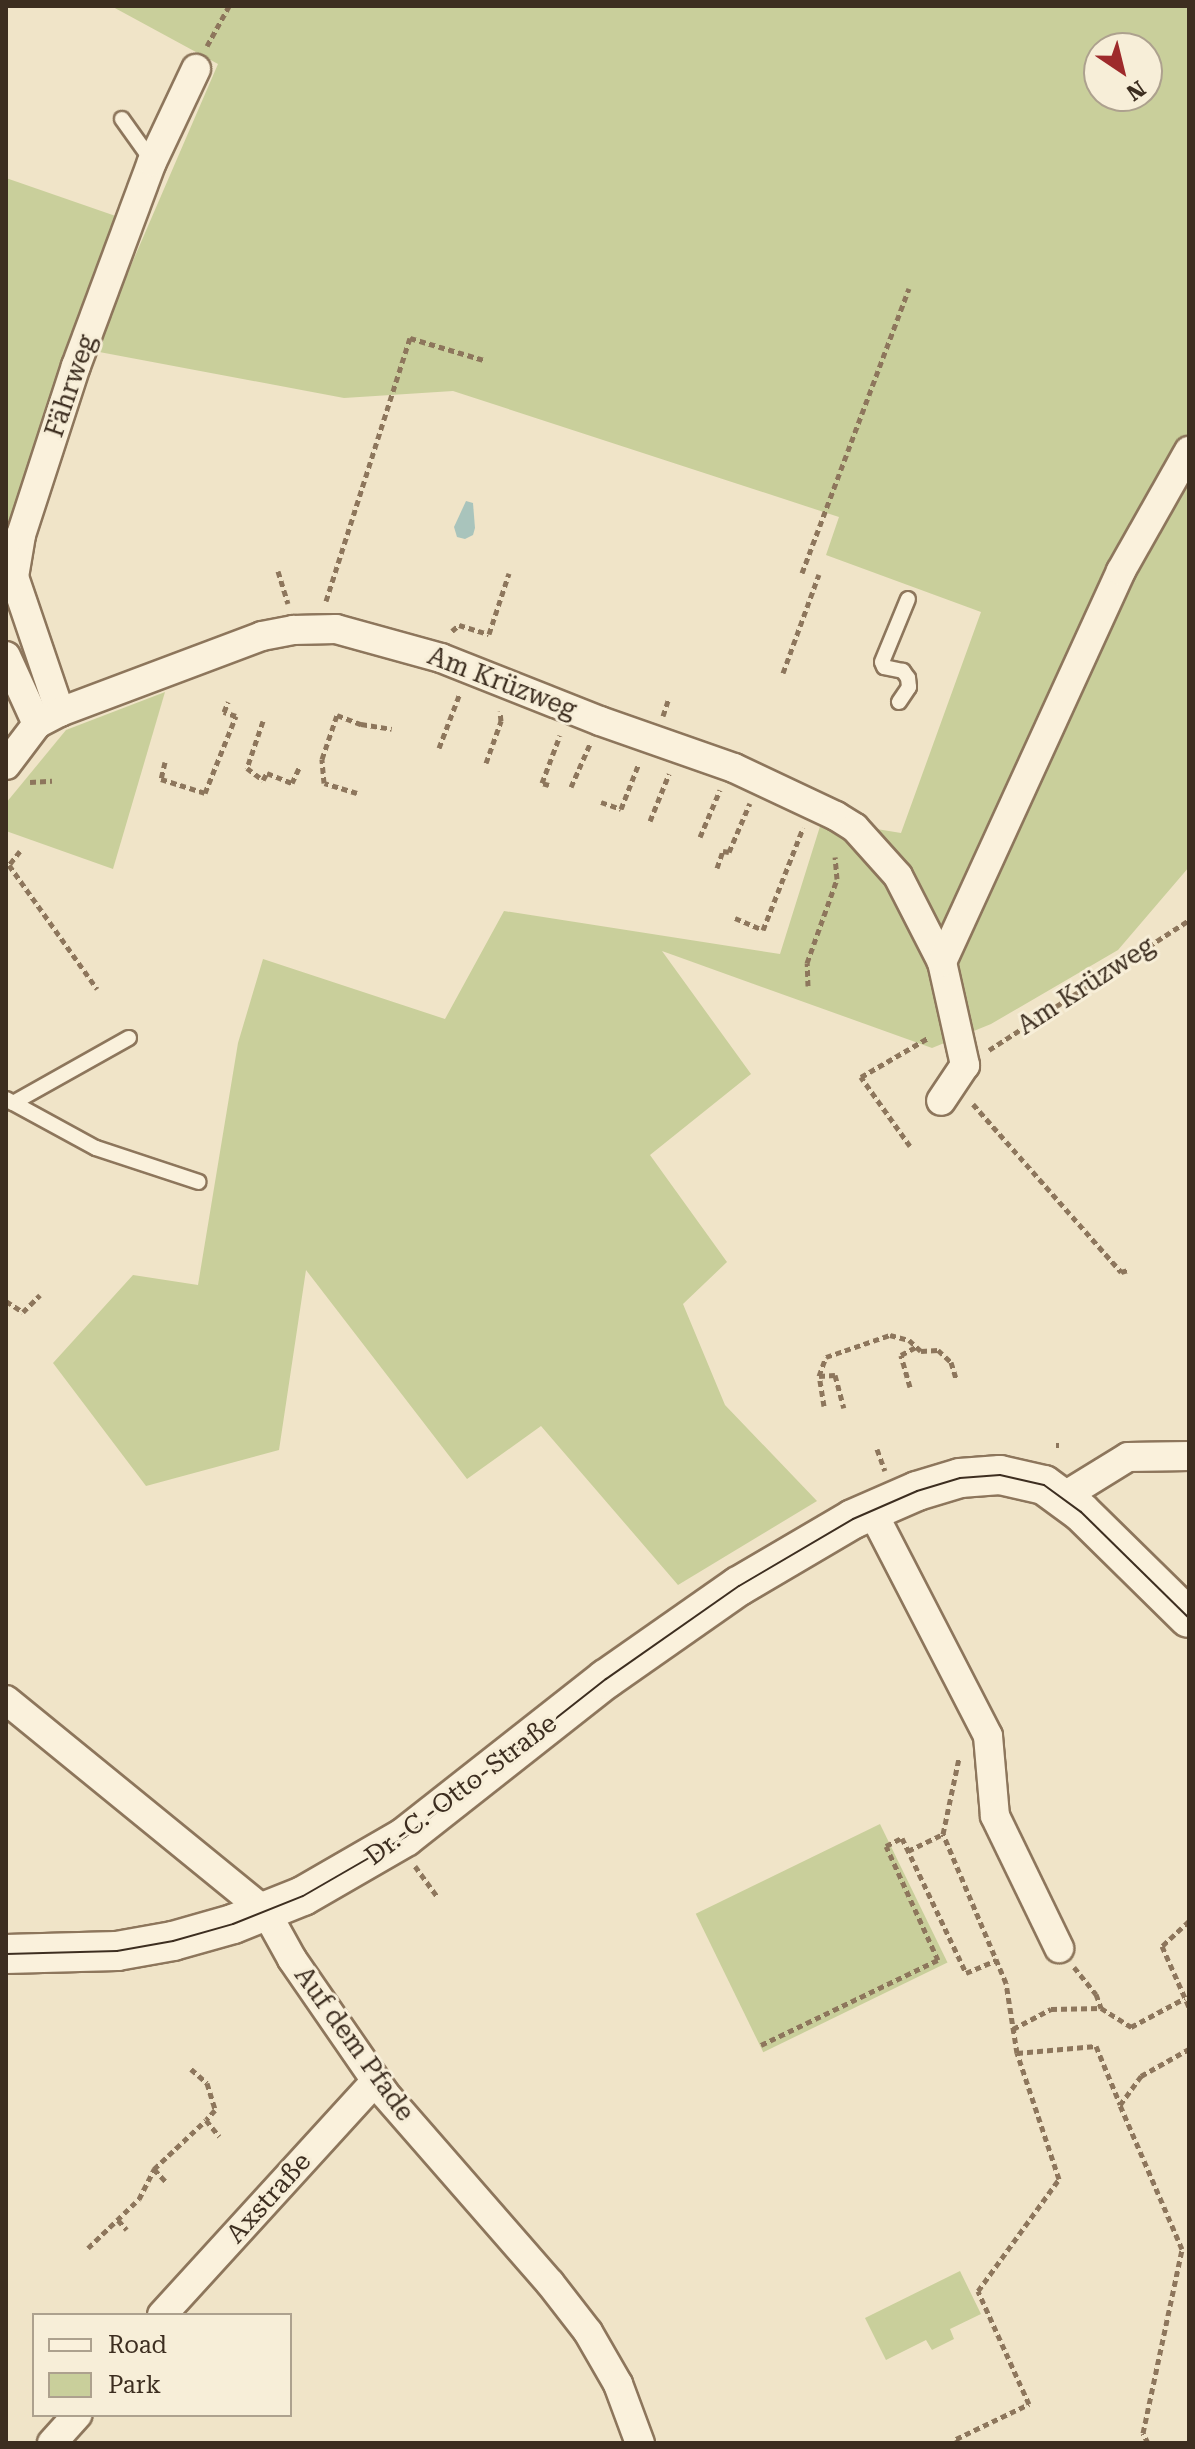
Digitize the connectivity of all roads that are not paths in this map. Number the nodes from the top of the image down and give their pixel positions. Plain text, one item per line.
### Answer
1 (196, 69) road end
2 (122, 119) dead end
3 (152, 162) junction
4 (1189, 451) edge
5 (908, 599) dead end
6 (6, 656) edge
7 (899, 702) dead end
8 (49, 718) junction
9 (6, 765) edge
10 (942, 962) junction
11 (129, 1038) dead end
12 (9, 1101) edge
13 (941, 1101) dead end
14 (199, 1182) dead end
15 (1189, 1456) edge
16 (880, 1496) junction
17 (1063, 1497) junction
18 (1189, 1618) edge
19 (6, 1700) edge
20 (266, 1912) junction
21 (1059, 1948) road end
22 (6, 1954) edge
23 (376, 2081) junction
24 (164, 2313) edge
25 (75, 2417) edge
26 (52, 2443) edge
27 (640, 2443) edge

1 - 3 street, Fährweg
2 - 3 lane
3 - 8 street, Fährweg
4 - 10 street
5 - 7 lane
6 - 8 street
8 - 9 street
8 - 10 street, Am Krüzweg
10 - 13 street, Am Krüzweg
11 - 12 lane
12 - 14 lane
15 - 17 street
16 - 17 street, Dr.-C.-Otto-Straße
16 - 20 street, Dr.-C.-Otto-Straße
16 - 21 street
17 - 18 street, Dr.-C.-Otto-Straße
19 - 20 street, Auf dem Pfade
20 - 22 street, Dr.-C.-Otto-Straße
20 - 23 street, Auf dem Pfade
23 - 24 street, Axstraße
23 - 27 street, Auf dem Pfade
25 - 26 street

